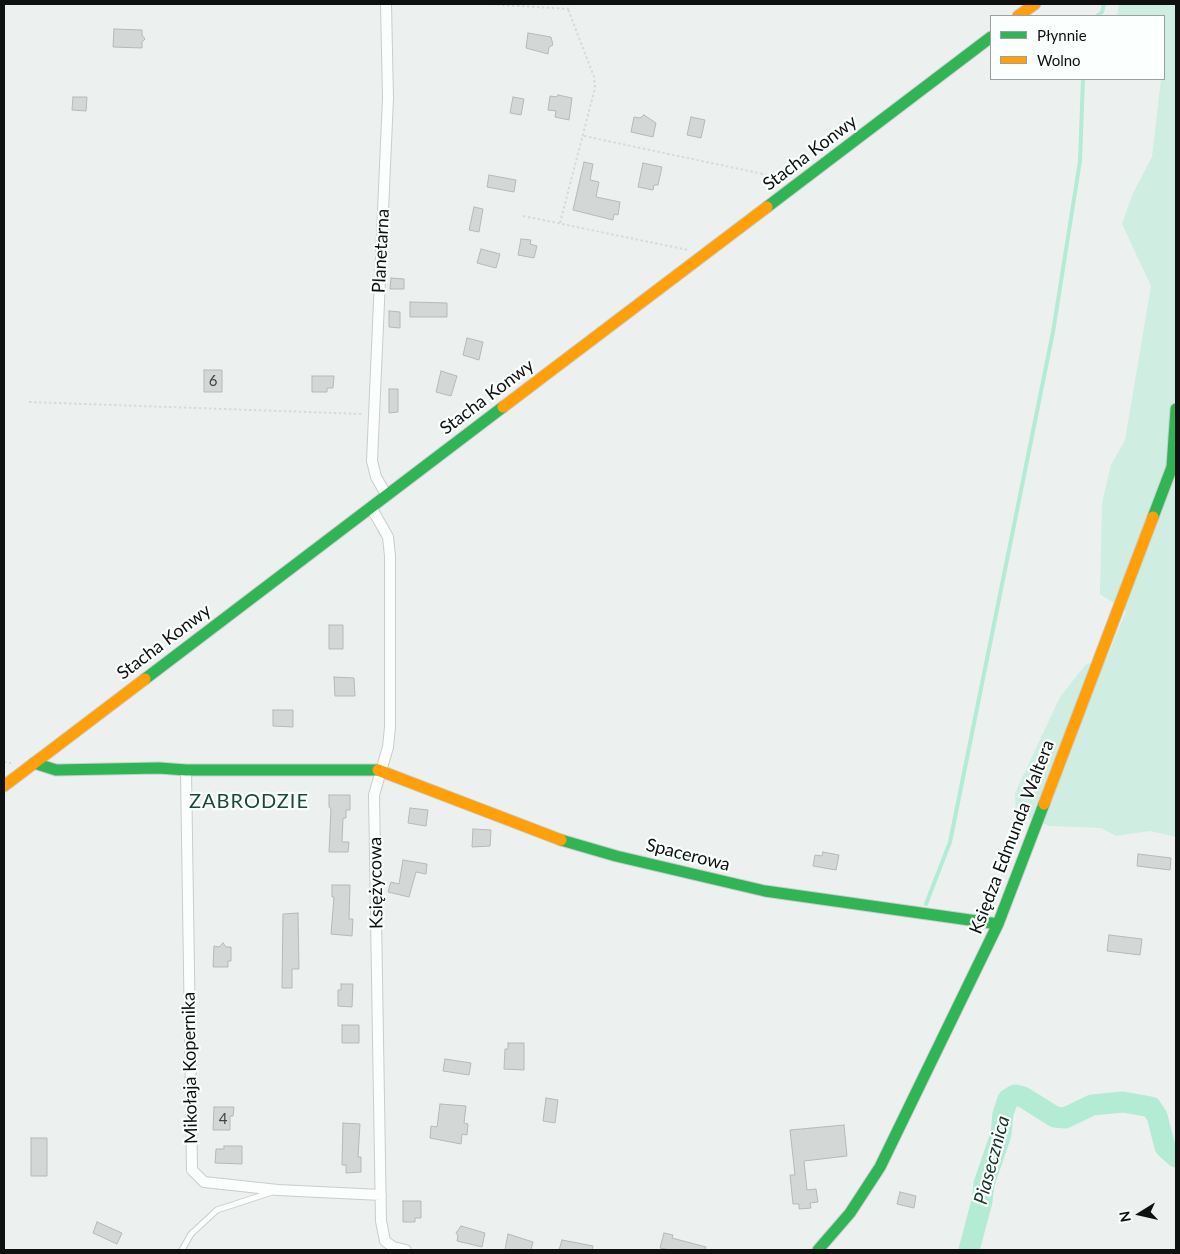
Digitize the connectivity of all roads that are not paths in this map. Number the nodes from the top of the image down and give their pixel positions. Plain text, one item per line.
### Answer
1 (386, 4) edge
2 (1034, 4) edge
3 (1019, 15) edge
4 (990, 38) edge
5 (1176, 409) edge
6 (387, 496) junction
7 (371, 507) junction
8 (34, 763) junction
9 (186, 770) junction
10 (381, 770) junction
11 (4, 786) edge
12 (998, 924) junction
13 (278, 1190) junction
14 (381, 1195) junction
15 (182, 1250) edge
16 (406, 1250) edge
17 (818, 1250) edge

1 - 6 street, Planetarna
2 - 3 street
4 - 6 street, Stacha Konwy
5 - 12 street, Księdza Edmunda Waltera
6 - 7 street, Stacha Konwy
7 - 8 street, Stacha Konwy
7 - 10 street, Księżycowa
8 - 9 street
8 - 11 street, Stacha Konwy
9 - 10 street
9 - 13 street, Mikołaja Kopernika
10 - 12 street, Spacerowa
10 - 14 street, Księżycowa
12 - 17 street, Księdza Edmunda Waltera
13 - 14 street, Mikołaja Kopernika
13 - 15 lane
14 - 16 street, Księżycowa

